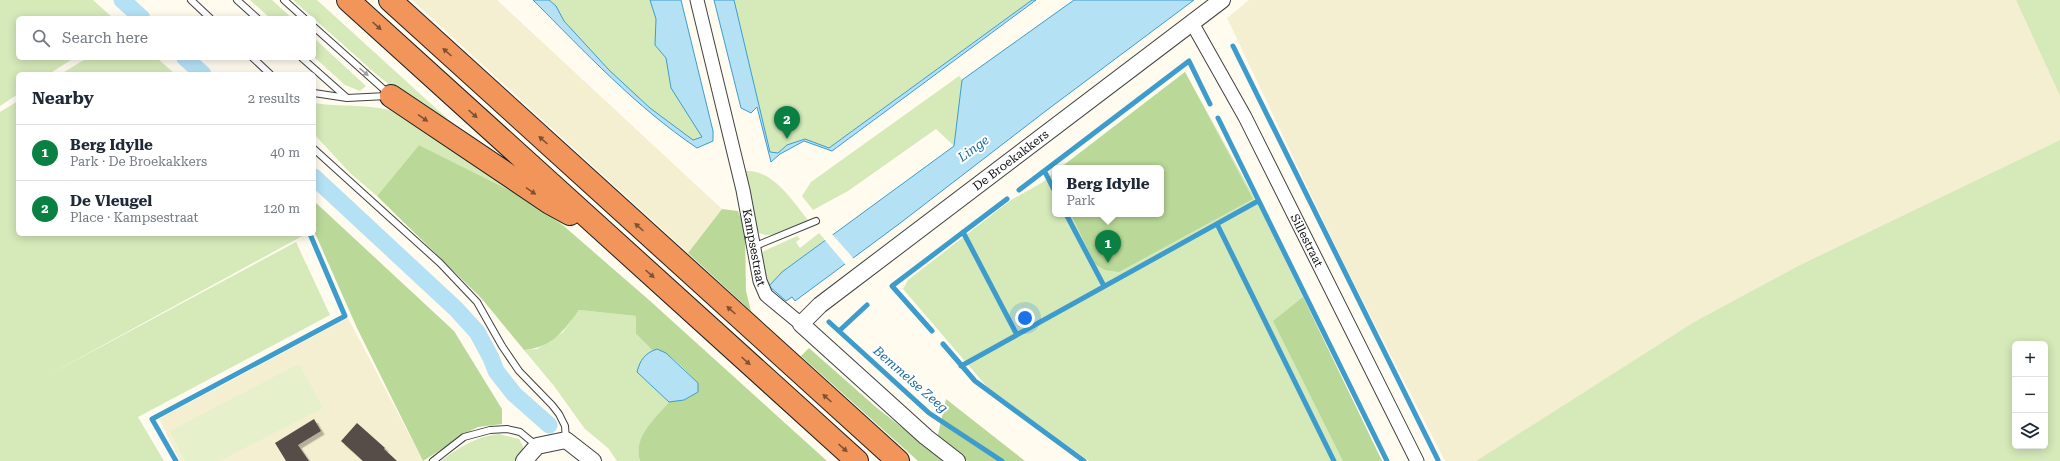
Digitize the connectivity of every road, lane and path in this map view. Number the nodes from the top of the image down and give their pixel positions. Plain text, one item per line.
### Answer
1 (191, 0) edge
2 (237, 0) edge
3 (284, 0) edge
4 (348, 0) edge
5 (390, 0) edge
6 (697, 0) edge
7 (1222, 0) edge
8 (208, 16) edge
9 (255, 16) edge
10 (302, 16) edge
11 (1192, 23) junction
12 (316, 30) edge
13 (255, 60) edge
14 (304, 60) edge
15 (268, 72) edge
16 (316, 93) edge
17 (391, 96) junction
18 (347, 98) junction
19 (316, 151) edge
20 (816, 221) dead end
21 (600, 229) junction
22 (753, 247) junction
23 (801, 324) junction
24 (566, 440) junction
25 (537, 446) junction
26 (433, 461) edge
27 (524, 461) edge
28 (593, 461) edge
29 (857, 461) edge
30 (898, 461) edge
31 (956, 461) edge
32 (1417, 461) edge

1 - 8 lane
2 - 9 lane
3 - 10 lane
4 -> 21 highway
30 -> 5 highway
6 - 22 street, Kampsestraat
7 - 11 street, De Broekakkers
11 - 23 street, De Broekakkers
11 - 32 street, Sillestraat
12 -> 17 lane
13 - 15 lane
14 - 18 lane
16 - 18 lane
17 - 18 lane
17 -> 21 highway
19 - 24 lane
20 - 22 lane
21 -> 29 highway
22 - 23 street, Kampsestraat
23 - 31 street, Kampsestraat
24 - 25 street
24 - 28 street
25 - 26 lane
25 - 27 street

